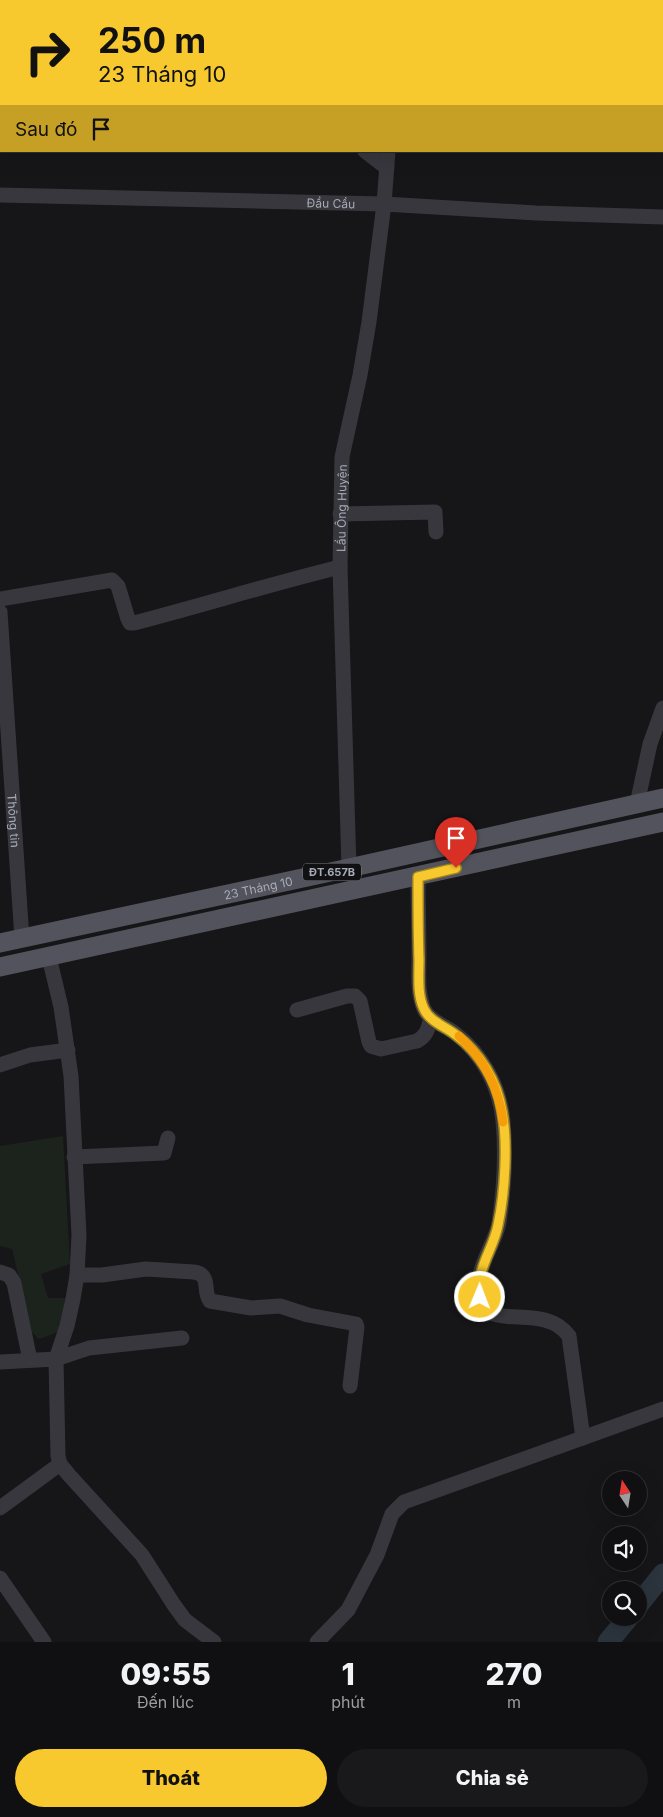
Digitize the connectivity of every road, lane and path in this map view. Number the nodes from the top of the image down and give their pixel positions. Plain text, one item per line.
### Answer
1 (366, 152) edge
2 (388, 152) edge
3 (387, 168) junction
4 (0, 195) edge
5 (384, 204) junction
6 (663, 216) edge
7 (340, 514) junction
8 (436, 532) dead end
9 (340, 567) junction
10 (0, 599) edge
11 (0, 612) edge
12 (663, 708) edge
13 (5, 762) edge
14 (663, 798) edge
15 (637, 804) junction
16 (663, 822) edge
17 (349, 868) junction
18 (418, 877) junction
19 (22, 939) junction
20 (0, 943) edge
21 (49, 957) junction
22 (26, 962) junction
23 (0, 967) edge
24 (297, 1010) dead end
25 (431, 1018) junction
26 (68, 1050) junction
27 (0, 1065) edge
28 (168, 1138) dead end
29 (74, 1157) junction
30 (0, 1272) edge
31 (77, 1275) junction
32 (182, 1338) dead end
33 (56, 1359) junction
34 (30, 1360) junction
35 (0, 1362) edge
36 (350, 1386) dead end
37 (663, 1409) edge
38 (583, 1438) junction
39 (60, 1464) junction
40 (0, 1508) edge
41 (0, 1578) edge
42 (44, 1642) edge
43 (214, 1642) edge
44 (317, 1642) edge

1 - 3 street
2 - 3 street, Lầu Ông Huyện
3 - 5 street, Lầu Ông Huyện
4 - 5 street, Đầu Cầu
5 - 6 street, Đầu Cầu
5 - 7 street, Lầu Ông Huyện
7 - 8 street
7 - 9 street, Lầu Ông Huyện
9 - 10 street
9 - 17 street, Lầu Ông Huyện
11 - 13 street, Thông tin
12 - 15 street
13 - 19 street, Thông tin
14 - 15 main road, 23 Tháng 10 / ĐT.657B
15 - 17 main road, 23 Tháng 10 / ĐT.657B
16 - 18 main road, 23 Tháng 10 / ĐT.657B
17 - 19 main road, 23 Tháng 10 / ĐT.657B
18 - 21 main road, 23 Tháng 10 / ĐT.657B
18 - 25 street
19 - 20 main road, 23 Tháng 10 / ĐT.657B
19 - 22 main road
21 - 22 main road, 23 Tháng 10 / ĐT.657B
21 - 26 street
22 - 23 main road, 23 Tháng 10 / ĐT.657B
24 - 25 street
25 - 38 street
26 - 27 street
26 - 29 street
28 - 29 street
29 - 31 street
30 - 34 street
31 - 33 street
31 - 36 street
32 - 33 street
33 - 34 street
33 - 39 street
34 - 35 street
37 - 38 street
38 - 44 street
39 - 40 street
39 - 43 street
41 - 42 street

